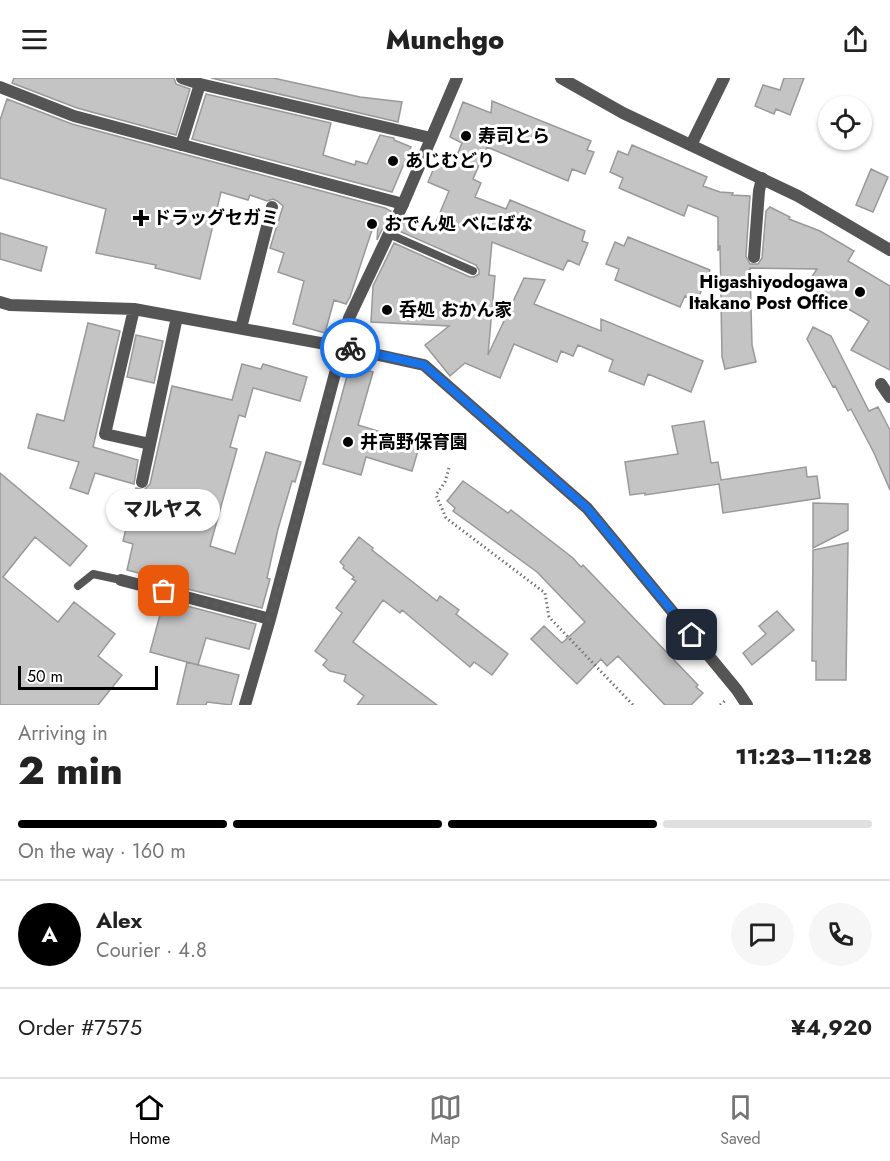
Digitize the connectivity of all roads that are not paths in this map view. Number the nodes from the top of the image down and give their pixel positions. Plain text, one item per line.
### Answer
1 (182, 78) edge
2 (457, 78) edge
3 (561, 78) edge
4 (724, 78) edge
5 (200, 84) junction
6 (0, 87) edge
7 (431, 138) junction
8 (181, 145) junction
9 (690, 145) junction
10 (762, 178) junction
11 (403, 204) junction
12 (272, 207) dead end
13 (389, 234) junction
14 (890, 250) edge
15 (754, 257) dead end
16 (473, 271) dead end
17 (0, 302) edge
18 (134, 309) junction
19 (177, 317) junction
20 (241, 328) junction
21 (342, 347) junction
22 (881, 384) dead end
23 (890, 397) edge
24 (150, 444) junction
25 (142, 482) dead end
26 (121, 580) joint
27 (78, 586) dead end
28 (270, 619) junction
29 (245, 705) edge
30 (747, 705) edge

1 - 5 street
2 - 7 street
3 - 9 street
4 - 9 street
5 - 7 street
5 - 8 street
6 - 8 street
7 - 11 street
8 - 11 street
9 - 10 street
10 - 14 street
10 - 15 street
11 - 13 street
12 - 20 street
13 - 16 lane
13 - 21 street
17 - 18 street
18 - 19 street
18 - 24 street
19 - 20 street
19 - 24 street
20 - 21 street
21 - 28 street
21 - 30 street
22 - 23 street
24 - 25 street
26 - 27 lane
26 - 28 street
28 - 29 street

